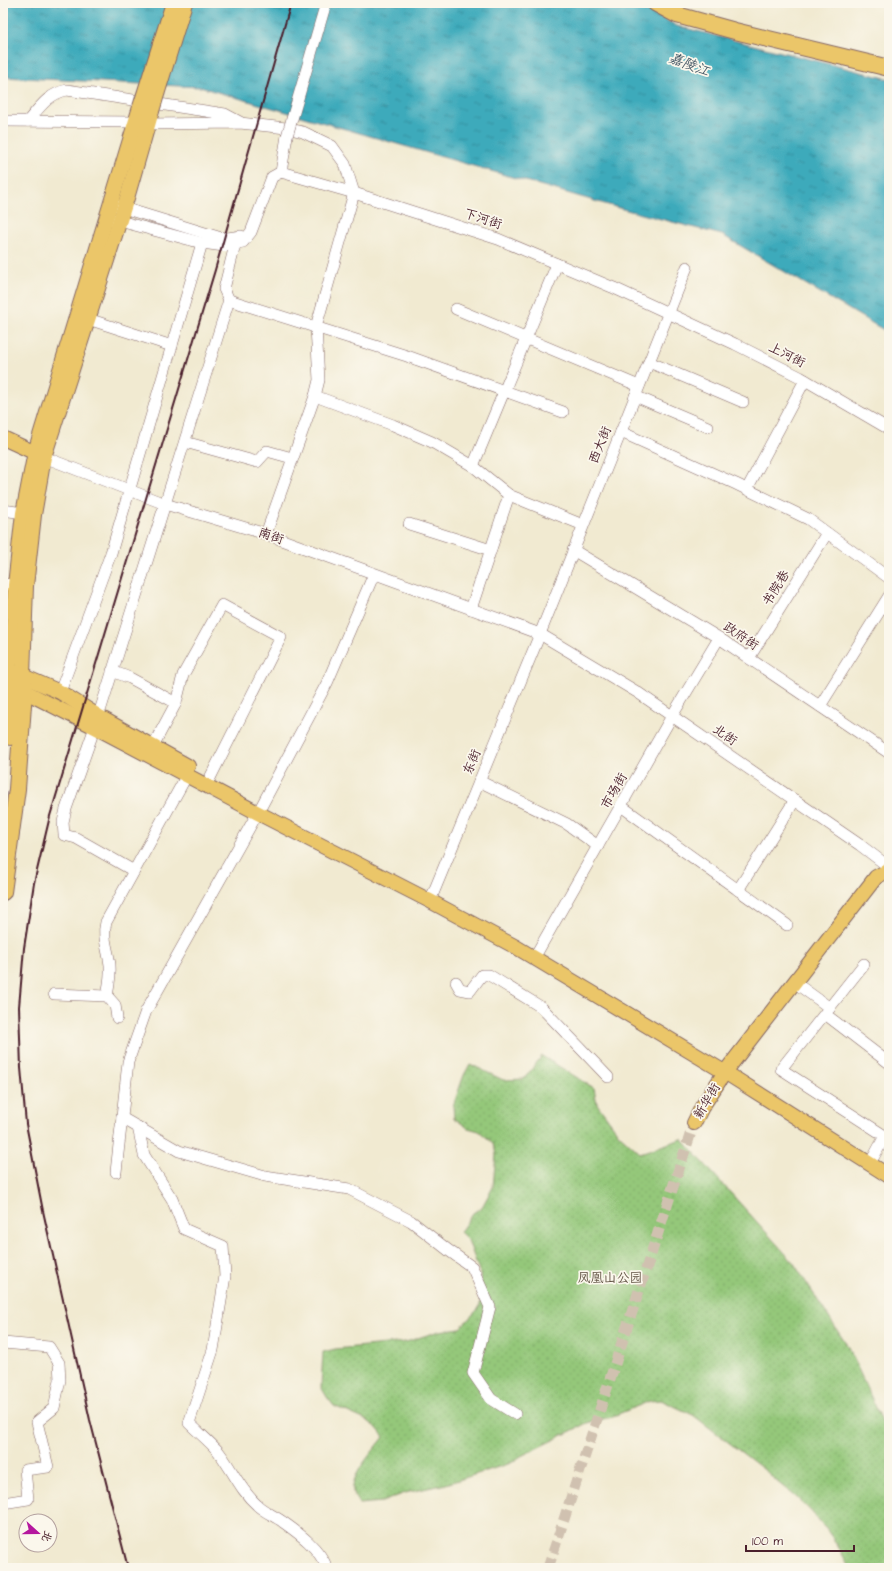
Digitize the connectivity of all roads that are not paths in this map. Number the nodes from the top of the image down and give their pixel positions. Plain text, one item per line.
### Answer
1 (173, 3) edge
2 (185, 3) edge
3 (326, 3) edge
4 (655, 3) edge
5 (889, 68) edge
6 (144, 116) junction
7 (3, 121) edge
8 (28, 121) junction
9 (240, 123) junction
10 (281, 172) junction
11 (354, 193) junction
12 (115, 213) junction
13 (236, 240) junction
14 (202, 243) junction
15 (557, 264) junction
16 (687, 268) dead end
17 (229, 300) junction
18 (456, 310) dead end
19 (669, 313) junction
20 (88, 319) junction
21 (316, 327) junction
22 (526, 339) junction
23 (172, 346) junction
24 (649, 362) junction
25 (805, 380) junction
26 (504, 391) junction
27 (637, 391) junction
28 (314, 396) junction
29 (743, 402) dead end
30 (563, 412) dead end
31 (708, 426) dead end
32 (889, 429) edge
33 (621, 432) junction
34 (3, 438) edge
35 (185, 442) junction
36 (40, 454) junction
37 (292, 458) junction
38 (473, 466) junction
39 (747, 489) junction
40 (129, 490) junction
41 (509, 495) junction
42 (165, 504) junction
43 (3, 510) edge
44 (23, 513) junction
45 (409, 524) dead end
46 (583, 524) junction
47 (827, 532) junction
48 (266, 534) junction
49 (491, 550) junction
50 (573, 550) junction
51 (374, 574) junction
52 (889, 578) edge
53 (9, 584) edge
54 (889, 596) edge
55 (471, 609) junction
56 (540, 634) junction
57 (719, 638) junction
58 (749, 658) junction
59 (112, 671) junction
60 (12, 680) edge
61 (60, 692) junction
62 (176, 704) junction
63 (820, 706) junction
64 (672, 716) junction
65 (96, 722) junction
66 (153, 746) junction
67 (889, 753) edge
68 (186, 775) junction
69 (210, 778) junction
70 (479, 781) junction
71 (795, 800) junction
72 (621, 806) junction
73 (260, 810) junction
74 (3, 824) edge
75 (598, 846) junction
76 (889, 870) edge
77 (134, 871) junction
78 (738, 890) junction
79 (3, 892) edge
80 (432, 897) junction
81 (787, 926) dead end
82 (536, 955) junction
83 (864, 964) dead end
84 (456, 982) dead end
85 (801, 987) junction
86 (54, 994) dead end
87 (107, 996) junction
88 (828, 1011) junction
89 (117, 1018) dead end
90 (889, 1064) edge
91 (730, 1071) junction
92 (608, 1077) dead end
93 (122, 1118) junction
94 (138, 1128) junction
95 (887, 1137) edge
96 (873, 1158) junction
97 (889, 1168) edge
98 (116, 1172) dead end
99 (889, 1176) edge
100 (3, 1343) edge
101 (515, 1414) dead end
102 (3, 1503) edge
103 (327, 1568) edge

1 - 6 main road, bridge
2 - 6 main road, bridge
3 - 10 street, bridge
4 - 5 highway
6 - 8 street
6 - 9 street
6 - 12 main road
7 - 8 street
8 - 9 street
9 - 11 street
10 - 11 street, 下河街
10 - 13 street
11 - 15 street, 下河街
11 - 21 street
12 - 13 street
12 - 14 street
12 - 20 main road
12 - 36 main road
13 - 14 street
13 - 17 street
14 - 23 street
15 - 19 street, 下河街
15 - 22 street
16 - 19 street, 西大街
17 - 21 street
17 - 35 street
18 - 22 street
19 - 24 street, 西大街
19 - 25 street, 上河街
20 - 23 street
20 - 36 main road
21 - 26 street
21 - 28 street
22 - 26 street
22 - 27 street
23 - 40 street
24 - 27 street, 西大街
24 - 29 street
25 - 32 street, 上河街
25 - 39 street
26 - 30 street
26 - 38 street
27 - 31 street
27 - 33 street, 西大街
28 - 37 street
28 - 38 street
33 - 39 street
33 - 46 street, 西大街
34 - 36 main road, 南街
35 - 37 street
35 - 42 street
36 - 40 street, 南街
36 - 44 main road
36 - 60 main road
37 - 48 street
38 - 41 street
39 - 47 street
40 - 42 street, 南街
40 - 61 street
41 - 46 street
41 - 49 street
42 - 48 street, 南街
42 - 59 street
43 - 44 street
44 - 53 main road
45 - 49 street
46 - 50 street, 西大街
47 - 52 street
47 - 58 street, 书院巷
48 - 51 street, 南街
49 - 55 street
50 - 56 street, 西大街
50 - 57 street, 政府街
51 - 55 street, 南街
51 - 73 street
53 - 60 main road
54 - 63 street
55 - 56 street, 南街
56 - 64 street, 北街
56 - 70 street, 东街
57 - 58 street, 政府街
57 - 64 street, 市场街
58 - 63 street, 政府街
59 - 62 street
59 - 65 street
60 - 61 main road
60 - 65 main road
60 - 74 highway
60 - 79 highway
61 - 65 main road
62 - 66 street
62 - 69 street
63 - 67 street, 政府街
64 - 71 street, 北街
64 - 72 street, 市场街
65 - 66 main road
65 - 68 main road
65 - 77 street
66 - 69 main road
68 - 73 main road
68 - 77 street
69 - 73 main road
70 - 75 street
70 - 80 street, 东街
71 - 76 street, 北街
71 - 78 street
72 - 75 street, 市场街
72 - 78 street
73 - 80 main road
73 - 93 street
75 - 82 street, 市场街
76 - 85 main road
76 - 91 main road
77 - 87 street
78 - 81 street
80 - 82 main road
82 - 91 main road
83 - 88 street
84 - 92 street
85 - 88 street
85 - 91 main road
86 - 87 street
87 - 89 street
88 - 90 street
88 - 95 street
91 - 96 main road
91 - 99 main road
93 - 94 street
93 - 98 street
94 - 101 street
94 - 103 street
95 - 96 street
96 - 97 main road
100 - 102 street

